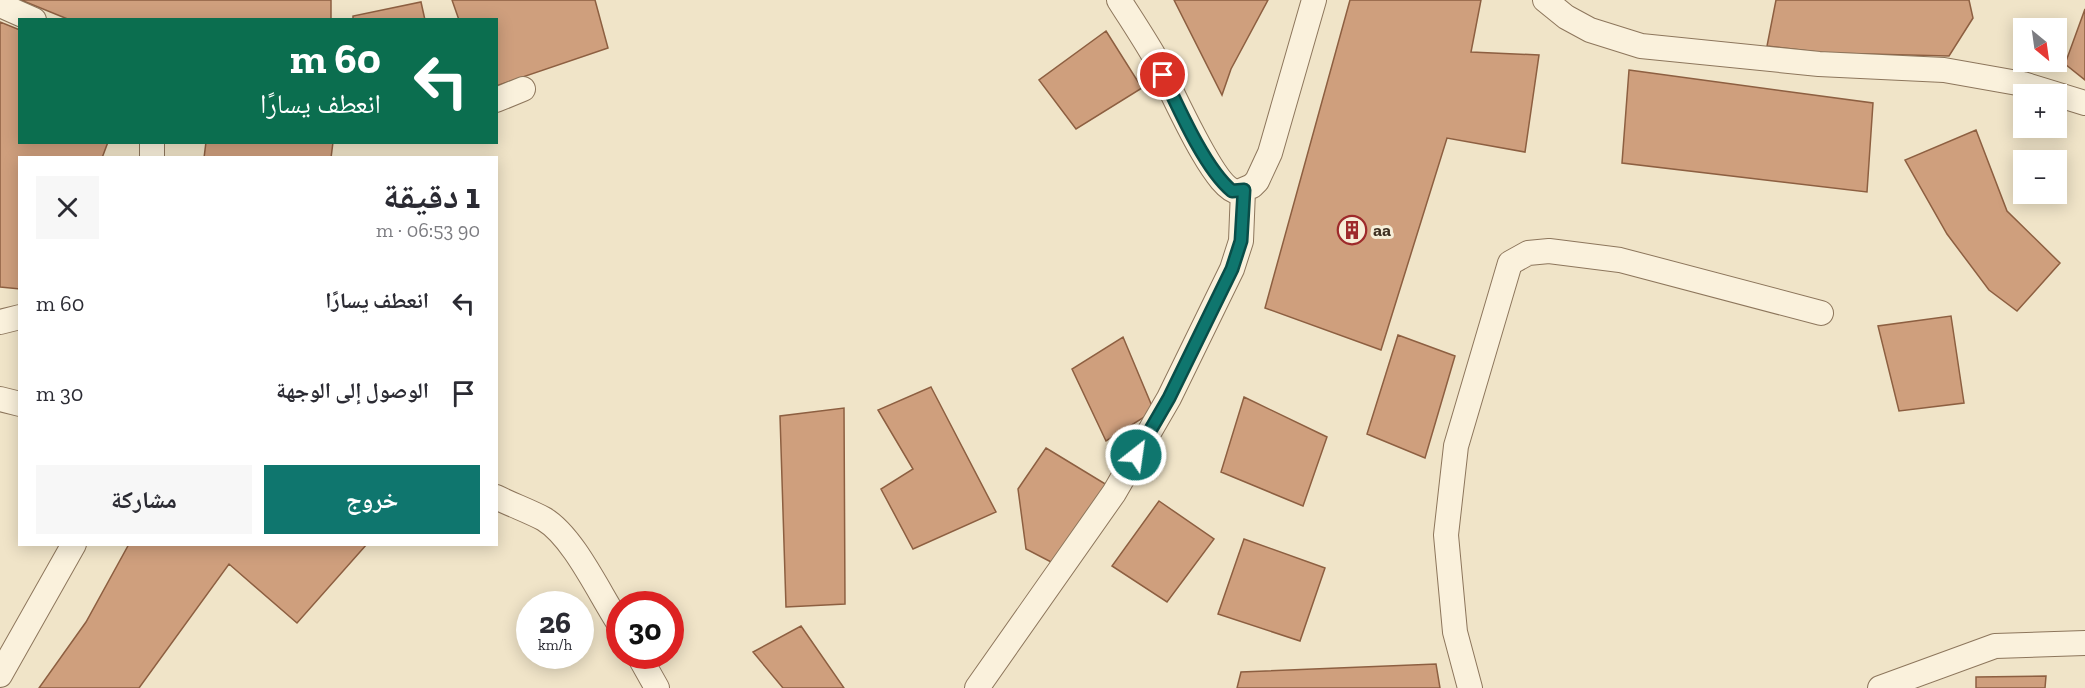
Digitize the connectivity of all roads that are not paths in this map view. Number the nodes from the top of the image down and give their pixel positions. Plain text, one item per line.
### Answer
1 (1119, 0) edge
2 (1314, 0) edge
3 (1545, 0) edge
4 (0, 5) edge
5 (29, 18) edge
6 (524, 89) dead end
7 (498, 99) edge
8 (2085, 103) edge
9 (1244, 190) junction
10 (1821, 313) dead end
11 (18, 318) edge
12 (0, 322) edge
13 (0, 399) edge
14 (18, 404) edge
15 (498, 499) edge
16 (73, 546) edge
17 (606, 601) edge
18 (2085, 643) edge
19 (646, 669) edge
20 (0, 675) edge
21 (657, 688) edge
22 (977, 688) edge
23 (1470, 688) edge
24 (1880, 688) edge

1 - 9 street
2 - 9 street
3 - 8 street
4 - 5 street
6 - 7 street
9 - 22 street
10 - 23 street
11 - 12 street
13 - 14 street
15 - 17 street
16 - 20 street
18 - 24 street
19 - 21 street

